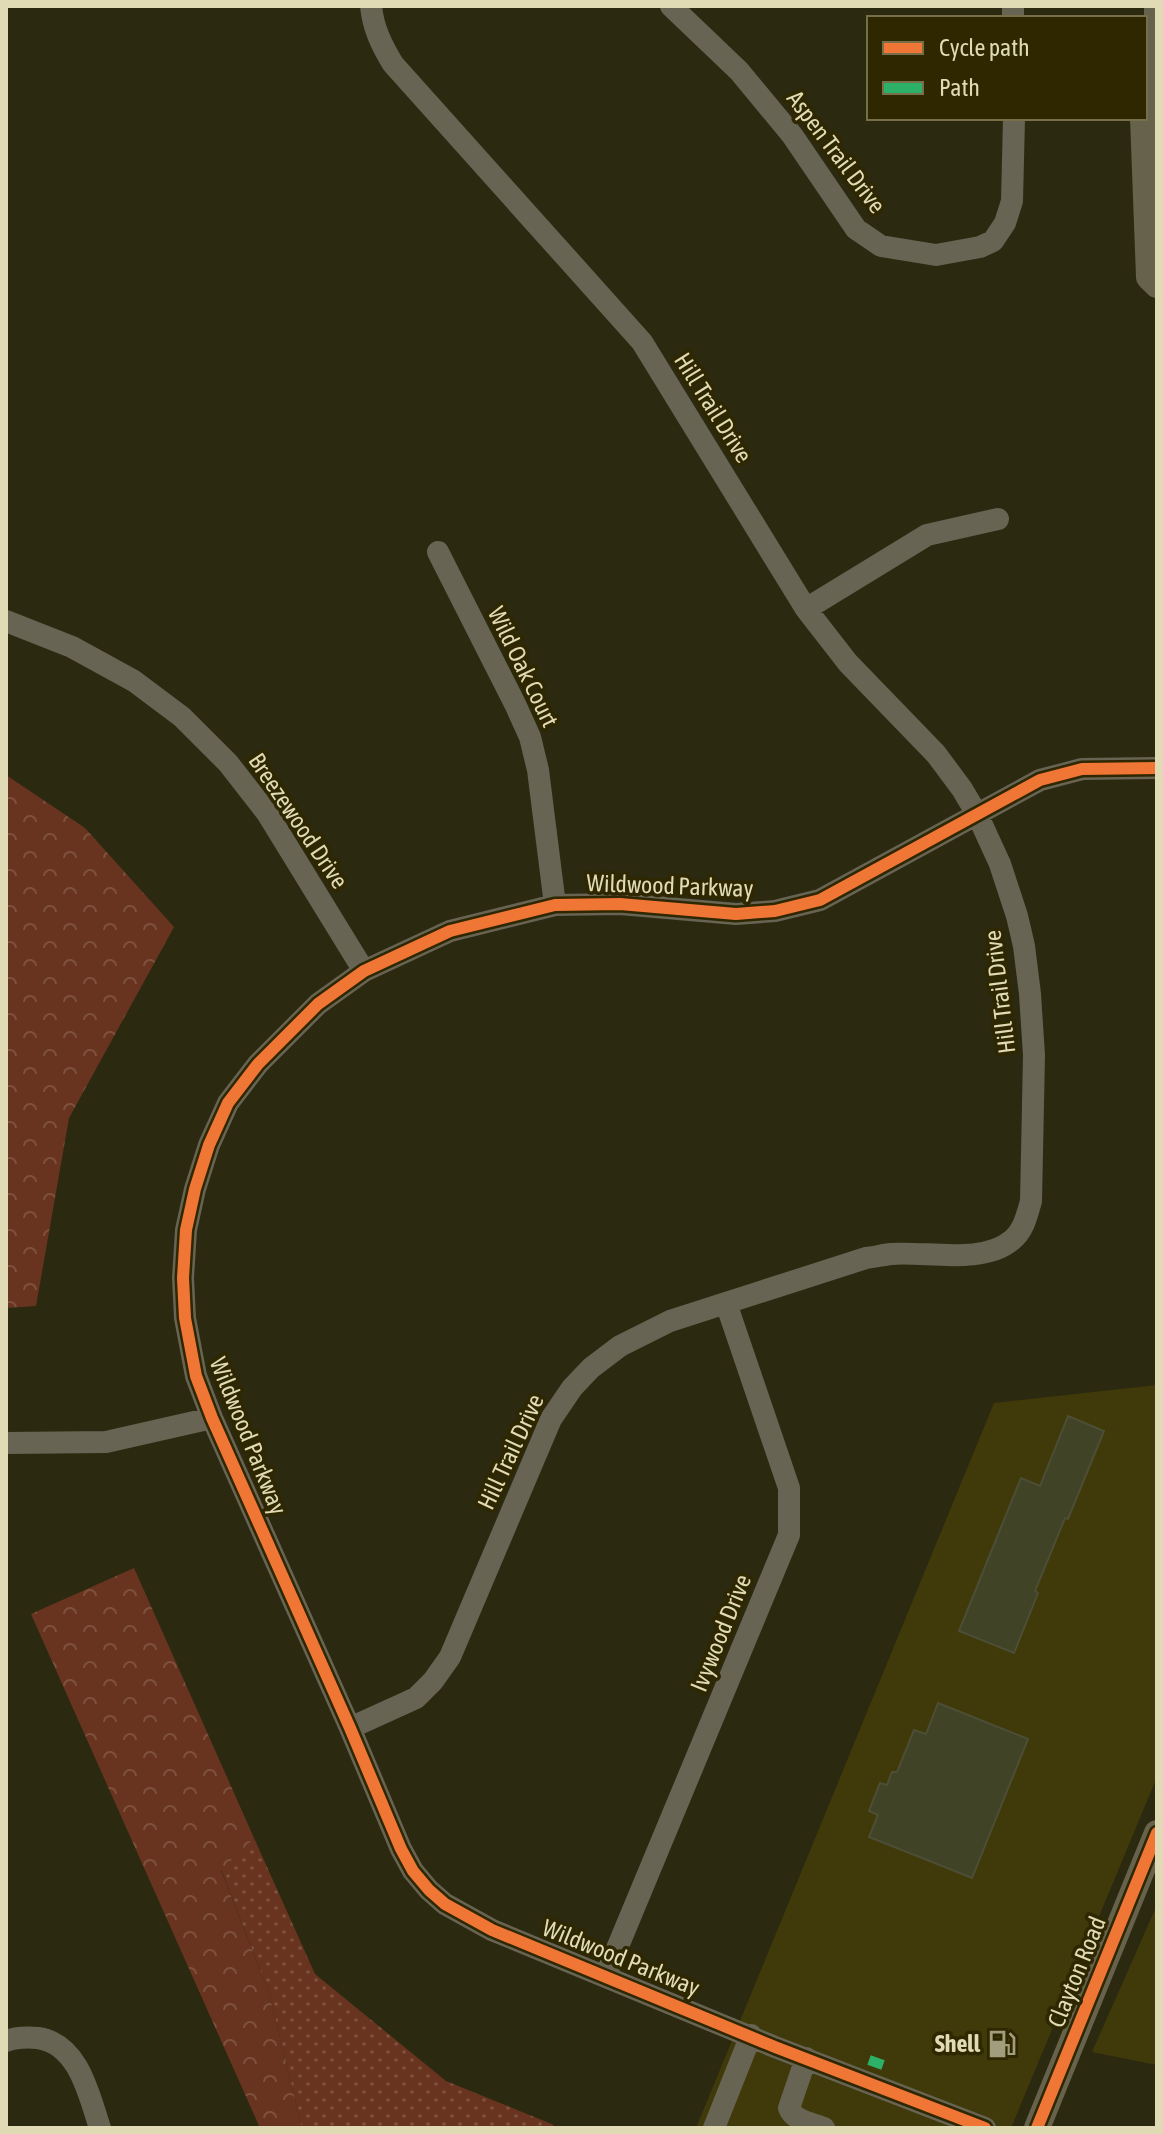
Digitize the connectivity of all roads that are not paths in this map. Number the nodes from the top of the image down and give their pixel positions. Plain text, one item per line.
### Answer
1 (371, 6) edge
2 (671, 6) edge
3 (1157, 6) edge
4 (1014, 120) edge
5 (1143, 120) edge
6 (1157, 164) edge
7 (1157, 285) edge
8 (998, 519) dead end
9 (438, 552) dead end
10 (806, 609) junction
11 (6, 621) edge
12 (1157, 768) edge
13 (978, 816) junction
14 (555, 905) junction
15 (364, 971) junction
16 (726, 1303) junction
17 (212, 1418) junction
18 (6, 1443) edge
19 (350, 1728) junction
20 (1157, 1833) edge
21 (606, 1975) junction
22 (751, 2035) junction
23 (6, 2041) edge
24 (806, 2058) junction
25 (982, 2127) edge
26 (100, 2128) edge
27 (714, 2128) edge
28 (824, 2128) edge
29 (1037, 2128) edge

1 - 10 street, Hill Trail Drive
2 - 4 street, Aspen Trail Drive
3 - 6 main road
5 - 7 main road
8 - 10 street
9 - 14 street, Wild Oak Court
10 - 13 street, Hill Trail Drive
11 - 15 street, Breezewood Drive
12 - 13 street, Wildwood Parkway
13 - 14 street, Wildwood Parkway
13 - 16 street, Hill Trail Drive
14 - 15 street, Wildwood Parkway
15 - 17 street, Wildwood Parkway
16 - 19 street, Hill Trail Drive
16 - 21 street, Ivywood Drive
17 - 18 street
17 - 19 street, Wildwood Parkway
19 - 21 street, Wildwood Parkway
20 - 29 main road, Clayton Road
21 - 22 street, Wildwood Parkway
22 - 24 street, Wildwood Parkway
22 - 27 street
23 - 26 street
24 - 25 street, Wildwood Parkway
24 - 28 street

